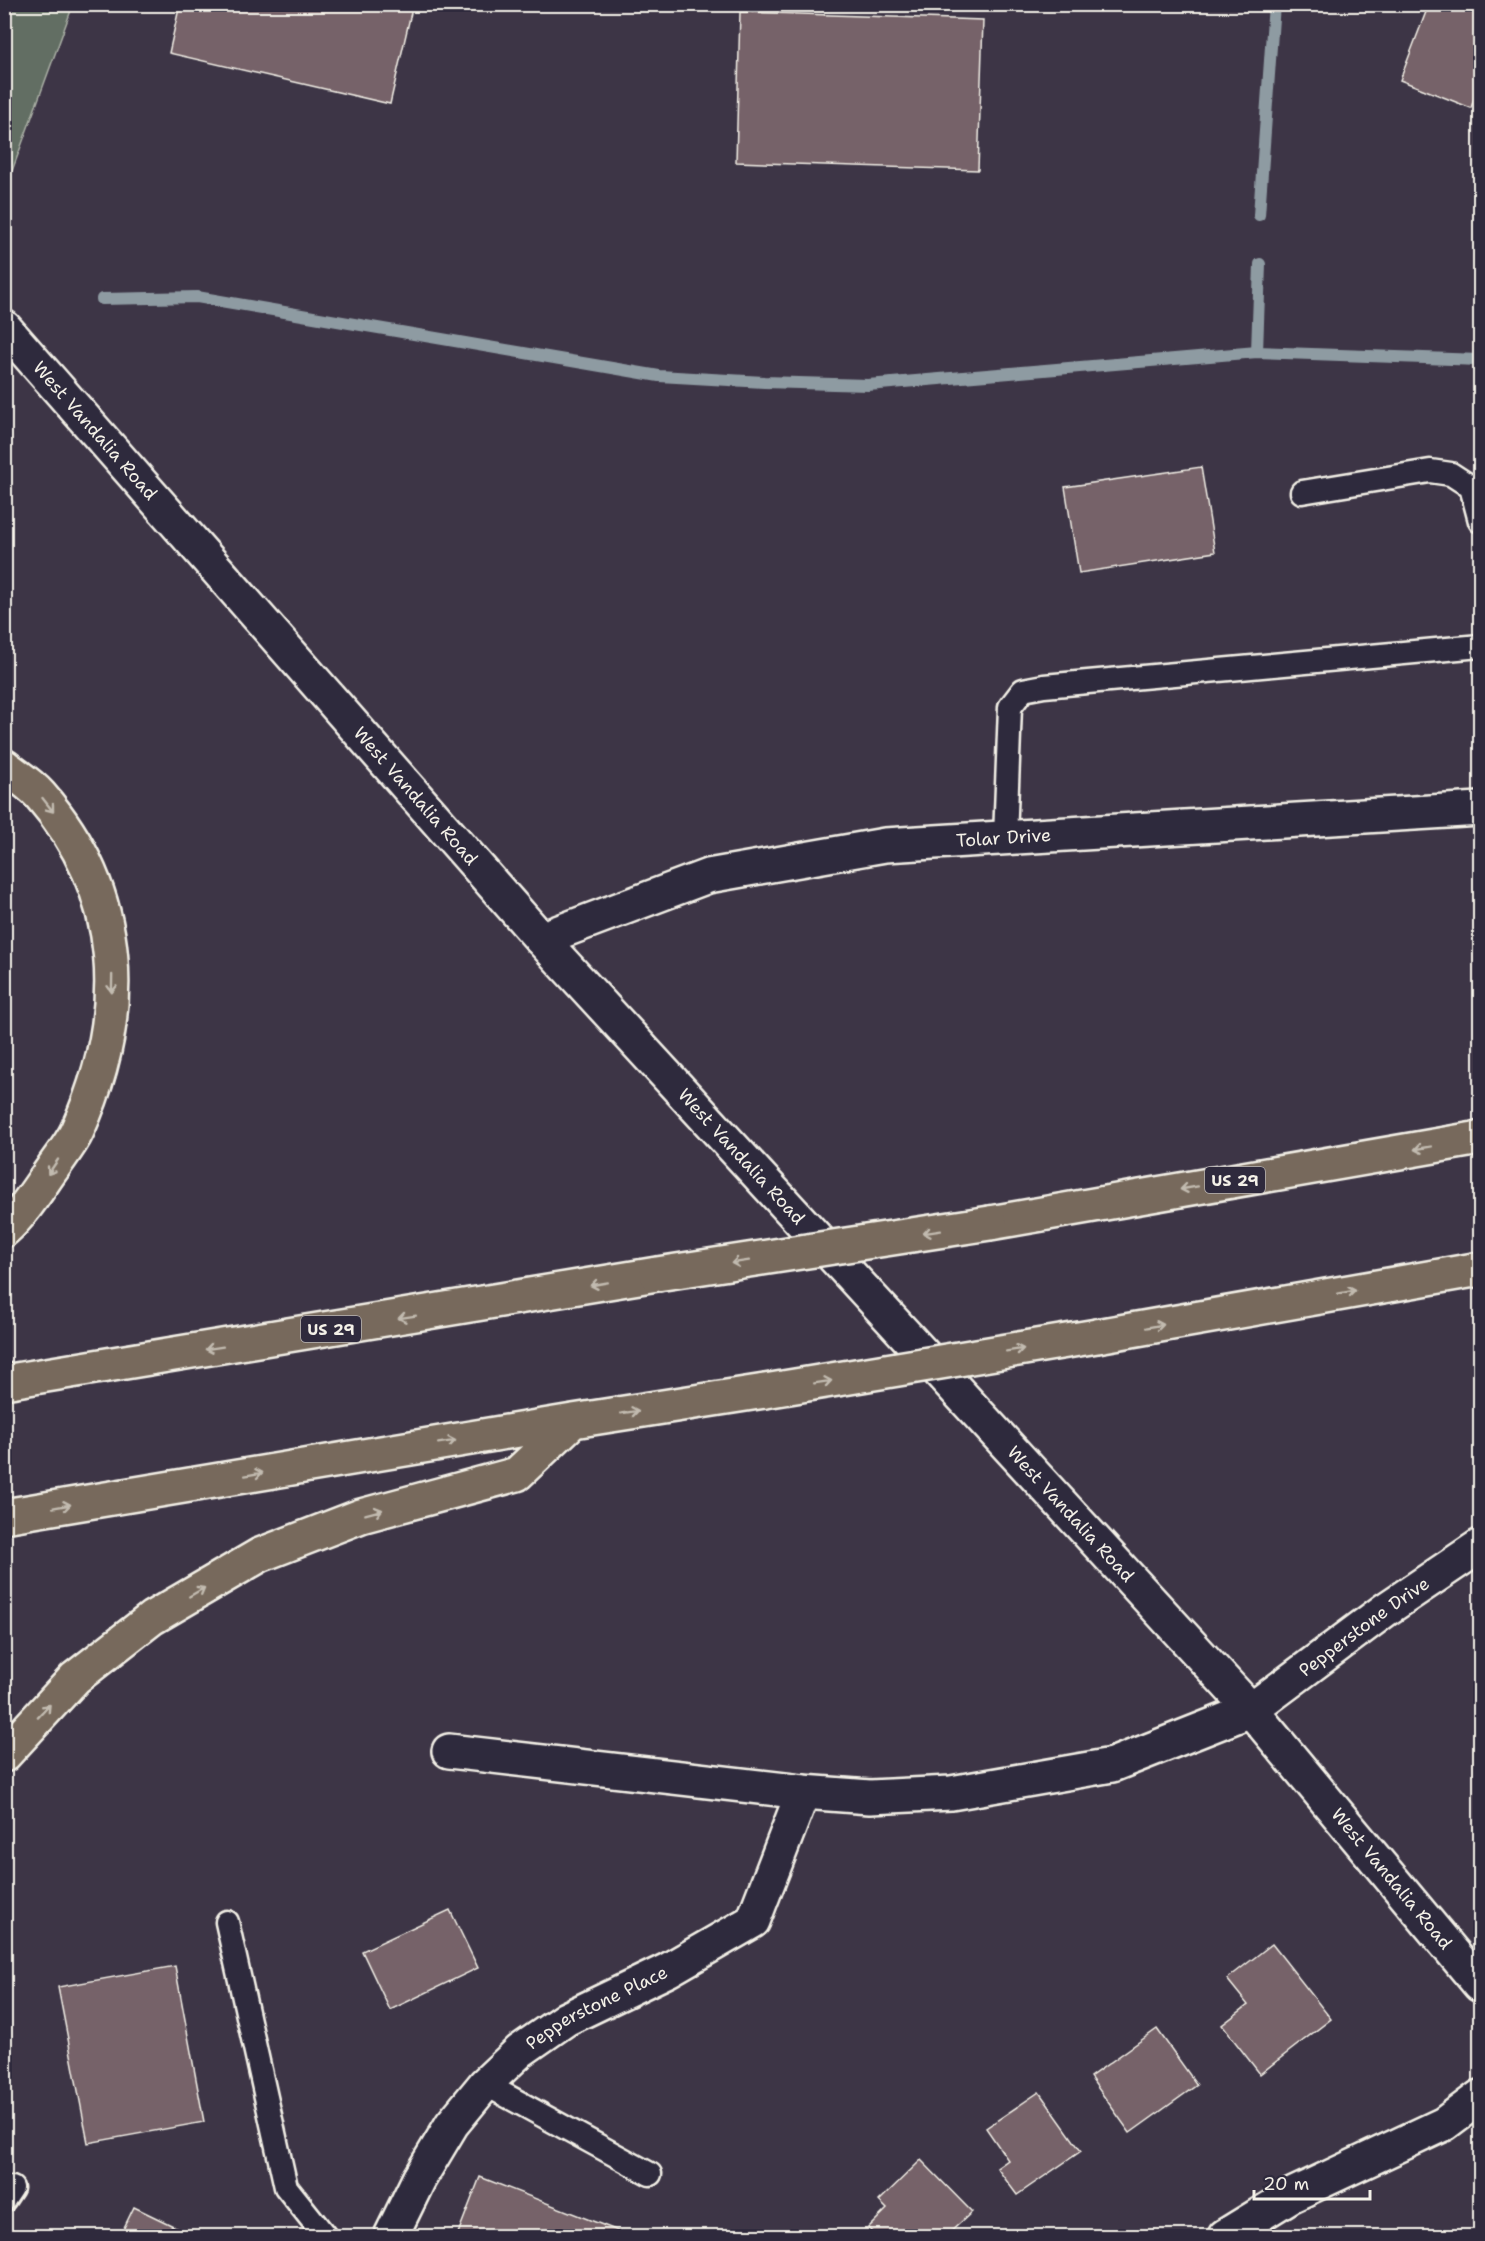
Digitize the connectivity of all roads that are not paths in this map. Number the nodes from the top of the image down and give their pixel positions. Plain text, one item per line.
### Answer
1 (4, 327) edge
2 (1302, 492) dead end
3 (1480, 521) edge
4 (1480, 646) edge
5 (4, 766) edge
6 (1480, 809) edge
7 (1005, 838) junction
8 (541, 939) junction
9 (1480, 1138) edge
10 (4, 1230) edge
11 (1480, 1269) edge
12 (4, 1382) edge
13 (573, 1420) junction
14 (4, 1516) edge
15 (1480, 1546) edge
16 (1251, 1710) junction
17 (448, 1751) dead end
18 (4, 1755) edge
19 (803, 1792) junction
20 (227, 1922) dead end
21 (1480, 1985) edge
22 (485, 2084) junction
23 (1480, 2097) edge
24 (650, 2174) dead end
25 (325, 2236) edge
26 (391, 2236) edge
27 (1225, 2236) edge

1 - 8 street, West Vandalia Road
2 - 3 lane
4 - 7 lane
5 -> 10 highway
6 - 7 street, Tolar Drive
7 - 8 street, Tolar Drive
8 - 16 street, West Vandalia Road
9 -> 12 highway, US 29, bridge
13 -> 11 highway, bridge
14 -> 13 highway
18 -> 13 highway
15 - 16 street, Pepperstone Drive
16 - 19 street, Pepperstone Drive
16 - 21 street, West Vandalia Road
17 - 19 street, Pepperstone Drive
19 - 22 street, Pepperstone Place
20 - 25 lane
22 - 24 lane
22 - 26 street, Pepperstone Place
23 - 27 street

